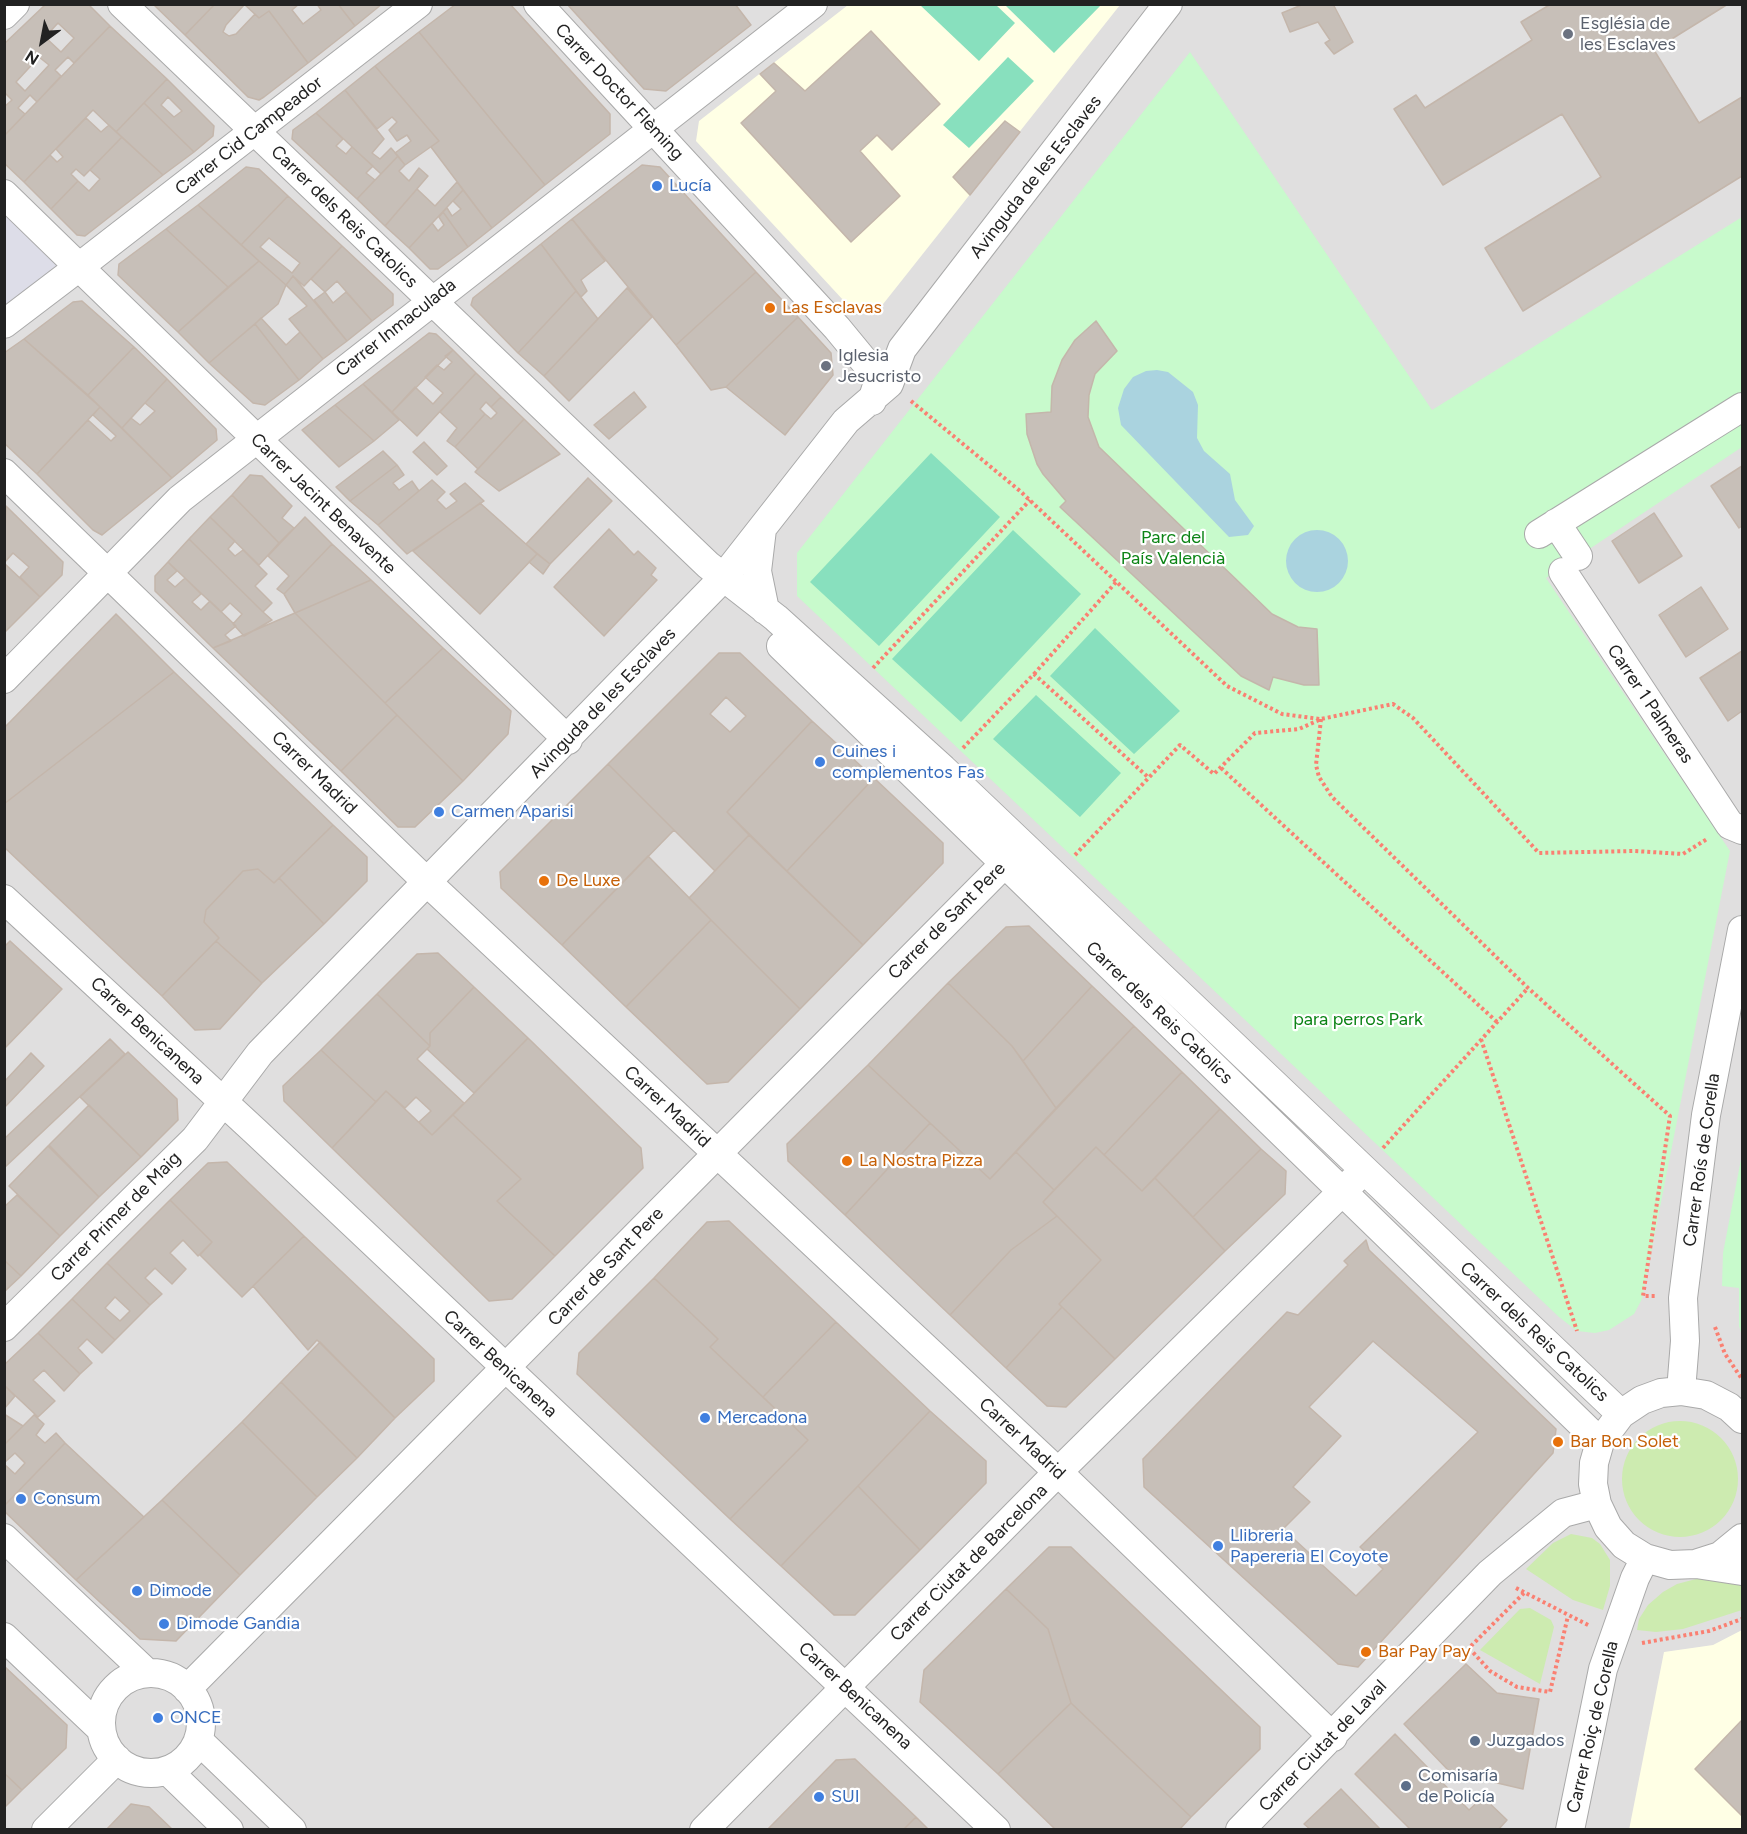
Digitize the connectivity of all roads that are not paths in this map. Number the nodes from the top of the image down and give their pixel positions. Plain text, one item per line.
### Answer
1 (15, 4) edge
2 (122, 4) edge
3 (418, 4) edge
4 (538, 4) edge
5 (813, 4) edge
6 (1168, 4) edge
7 (4, 15) edge
8 (653, 129) junction
9 (255, 131) junction
10 (4, 194) edge
11 (79, 267) junction
12 (431, 301) junction
13 (4, 324) edge
14 (876, 384) junction
15 (1743, 406) edge
16 (255, 439) junction
17 (4, 473) edge
18 (762, 528) junction
19 (107, 574) junction
20 (723, 579) junction
21 (765, 610) junction
22 (4, 679) edge
23 (568, 740) junction
24 (1737, 828) edge
25 (1014, 854) junction
26 (428, 883) junction
27 (4, 899) edge
28 (1743, 930) edge
29 (223, 1102) junction
30 (717, 1153) junction
31 (1362, 1170) junction
32 (1343, 1193) junction
33 (4, 1327) edge
34 (505, 1368) junction
35 (1681, 1391) junction
36 (1621, 1414) junction
37 (1743, 1419) edge
38 (1600, 1442) junction
39 (1058, 1472) junction
40 (1597, 1504) junction
41 (4, 1538) edge
42 (1743, 1538) edge
43 (1645, 1558) junction
44 (1695, 1564) junction
45 (1743, 1571) edge
46 (4, 1637) edge
47 (147, 1673) junction
48 (845, 1687) junction
49 (187, 1689) junction
50 (101, 1729) junction
51 (1333, 1737) junction
52 (198, 1740) junction
53 (117, 1760) junction
54 (168, 1771) junction
55 (45, 1830) edge
56 (229, 1830) edge
57 (292, 1830) edge
58 (704, 1830) edge
59 (996, 1830) edge
60 (1240, 1830) edge
61 (1570, 1830) edge

1 - 7 street
2 - 9 street, Carrer dels Reis Catolics
3 - 9 street, Carrer Cid Campeador
4 - 8 street, Carrer Doctor Flèming
5 - 8 street, Carrer Inmaculada
6 - 14 street, Avinguda de les Esclaves
8 - 12 street, Carrer Inmaculada
8 - 14 street, Carrer Doctor Flèming
9 - 11 street, Carrer Cid Campeador
9 - 12 street, Carrer dels Reis Catolics
10 - 11 street, Carrer Jacint Benavente
11 - 13 street, Carrer Cid Campeador
11 - 16 street, Carrer Jacint Benavente
12 - 16 street, Carrer Inmaculada
12 - 20 street, Carrer dels Reis Catolics
14 - 18 street, Avinguda de les Esclaves
15 - 24 street, Carrer 1 Palmeras
16 - 19 street, Carrer Inmaculada
16 - 23 street, Carrer Jacint Benavente
17 - 19 street, Carrer Madrid
18 - 20 street, Avinguda de les Esclaves
18 - 21 street
19 - 22 street, Carrer Inmaculada
19 - 26 street, Carrer Madrid
20 - 21 street, Carrer dels Reis Catolics
20 - 23 street, Avinguda de les Esclaves
20 - 25 street, Carrer dels Reis Catolics
21 - 25 street, Carrer dels Reis Catolics
23 - 26 street, Avinguda de les Esclaves
25 - 30 street, Carrer de Sant Pere
25 - 31 street, Carrer dels Reis Catolics
25 - 32 street, Carrer dels Reis Catolics
26 - 29 street, Avinguda de les Esclaves
26 - 30 street, Carrer Madrid
27 - 29 street, Carrer Benicanena
28 - 35 street, Carrer Roís de Corella
29 - 33 street, Carrer Primer de Maig
29 - 34 street, Carrer Benicanena
30 - 34 street, Carrer de Sant Pere
30 - 39 street, Carrer Madrid
31 - 32 street, Carrer Ciutat de Barcelona
31 - 36 street, Carrer dels Reis Catolics
32 - 38 street, Carrer dels Reis Catolics
32 - 39 street, Carrer Ciutat de Barcelona
34 - 48 street, Carrer Benicanena
34 - 49 street, Carrer de Sant Pere
35 - 36 street
35 - 37 street
36 - 38 street
38 - 40 street
39 - 48 street, Carrer Ciutat de Barcelona
39 - 51 street, Carrer Madrid
40 - 43 street
40 - 51 street, Carrer Ciutat de Laval
41 - 47 street
42 - 44 street
43 - 44 street
43 - 61 street, Carrer Roiç de Corella
44 - 45 street
46 - 50 street
47 - 49 street
47 - 50 street
48 - 58 street, Carrer Ciutat de Barcelona
48 - 59 street, Carrer Benicanena
49 - 52 street
50 - 53 street
51 - 60 street, Carrer Ciutat de Laval
52 - 54 street
52 - 57 street
53 - 54 street
53 - 55 street
54 - 56 street

